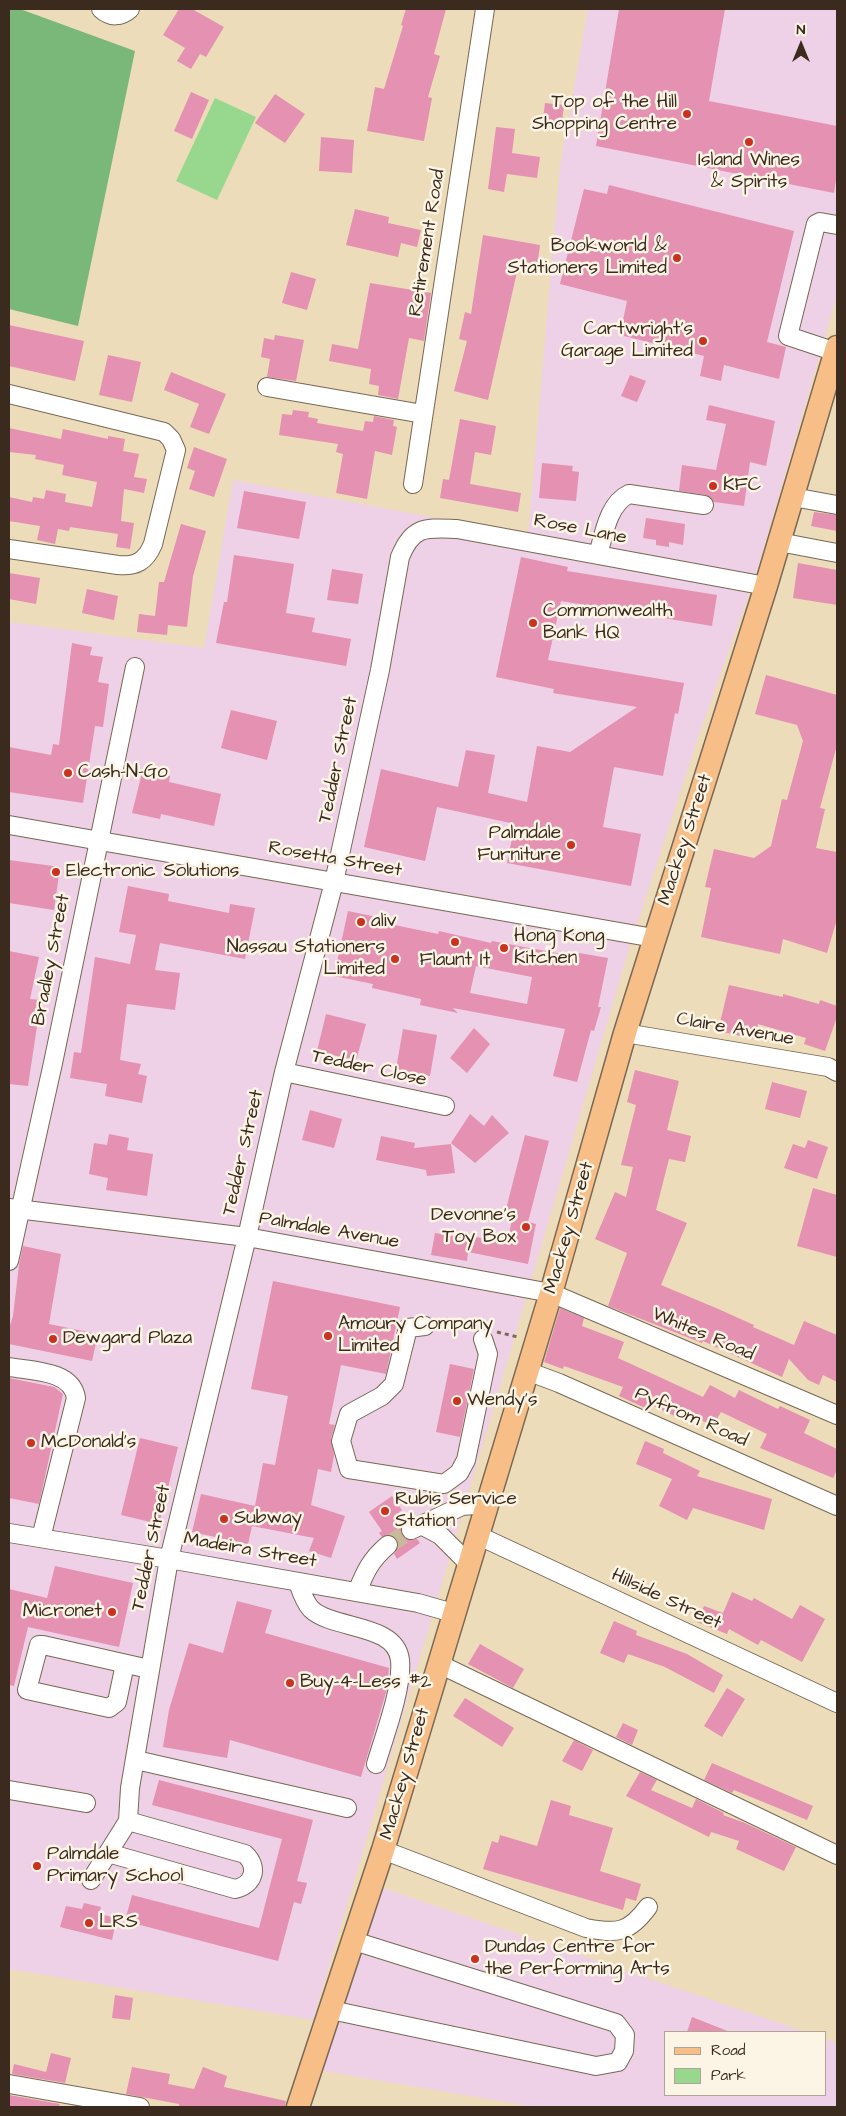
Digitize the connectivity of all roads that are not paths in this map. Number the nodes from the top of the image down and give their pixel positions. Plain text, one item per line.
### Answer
1 (101, 9) edge
2 (130, 9) edge
3 (485, 9) edge
4 (837, 225) edge
5 (836, 349) edge
6 (267, 387) dead end
7 (9, 394) edge
8 (423, 414) junction
9 (413, 484) dead end
10 (793, 497) junction
11 (704, 505) dead end
12 (837, 505) edge
13 (779, 542) junction
14 (9, 549) edge
15 (837, 553) edge
16 (598, 555) junction
17 (400, 557) joint
18 (766, 586) junction
19 (135, 667) dead end
20 (9, 825) edge
21 (98, 841) junction
22 (334, 882) junction
23 (654, 938) junction
24 (625, 1033) junction
25 (284, 1072) junction
26 (837, 1072) edge
27 (444, 1106) dead end
28 (15, 1209) edge
29 (247, 1237) junction
30 (9, 1260) edge
31 (552, 1293) junction
32 (425, 1326) dead end
33 (482, 1339) road end
34 (9, 1367) edge
35 (527, 1372) junction
36 (837, 1415) edge
37 (486, 1504) junction
38 (837, 1506) edge
39 (9, 1533) edge
40 (477, 1535) junction
41 (41, 1538) junction
42 (388, 1545) tunnel mouth
43 (169, 1558) junction
44 (468, 1563) junction
45 (298, 1582) junction
46 (357, 1592) junction
47 (454, 1613) junction
48 (125, 1664) junction
49 (438, 1664) junction
50 (149, 1669) junction
51 (837, 1704) edge
52 (136, 1760) junction
53 (376, 1764) dead end
54 (9, 1790) edge
55 (86, 1802) dead end
56 (347, 1808) dead end
57 (128, 1821) junction
58 (384, 1850) junction
59 (108, 1853) junction
60 (837, 1855) edge
61 (91, 1880) dead end
62 (648, 1907) dead end
63 (354, 1941) junction
64 (331, 2010) junction
65 (9, 2084) edge
66 (114, 2104) edge
67 (140, 2107) edge
68 (298, 2107) edge

1 - 2 street
3 - 8 street, Retirement Road
4 - 5 street
5 - 10 main road, Mackey Street
6 - 8 street
7 - 14 street
8 - 9 street, Retirement Road
10 - 12 street
10 - 13 main road, Mackey Street
11 - 16 street
13 - 15 street
13 - 18 main road, Mackey Street
16 - 17 street, Rose Lane
16 - 18 street, Rose Lane
17 - 22 street, Tedder Street
18 - 23 main road, Mackey Street
19 - 21 street, Bradley Street
20 - 21 street, Rosetta Street
21 - 22 street, Rosetta Street
21 - 28 street, Bradley Street
22 - 23 street, Rosetta Street
22 - 25 street, Tedder Street
23 - 24 main road, Mackey Street
24 - 26 street, Claire Avenue
24 - 31 main road, Mackey Street
25 - 27 street, Tedder Close
25 - 29 street, Tedder Street
28 - 29 street, Palmdale Avenue
28 - 30 street, Bradley Street
29 - 31 street, Palmdale Avenue
29 - 43 street, Tedder Street
31 - 35 main road, Mackey Street
31 - 36 street, Whites Road
32 - 33 street
34 - 41 street
35 - 37 main road, Mackey Street
35 - 38 street, Pyfrom Road
37 - 40 main road, Mackey Street
37 - 44 street
39 - 41 street, Madeira Street
40 - 44 main road, Mackey Street
40 - 51 street, Hillside Street
41 - 43 street, Madeira Street
42 - 46 street
43 - 45 street, Madeira Street
43 - 50 street, Tedder Street
44 - 47 main road, Mackey Street
45 - 46 street, Madeira Street
45 - 53 street
46 - 47 street, Madeira Street
47 - 49 main road, Mackey Street
48 - 48 street
48 - 50 street
49 - 58 main road, Mackey Street
49 - 60 street
50 - 52 street, Tedder Street
52 - 56 street
52 - 57 street, Tedder Street
54 - 55 street
57 - 59 street
57 - 59 street
58 - 62 street
58 - 63 main road, Mackey Street
59 - 61 street
63 - 64 main road, Mackey Street
63 - 64 street
64 - 68 main road, Mackey Street
65 - 66 street
66 - 67 street

